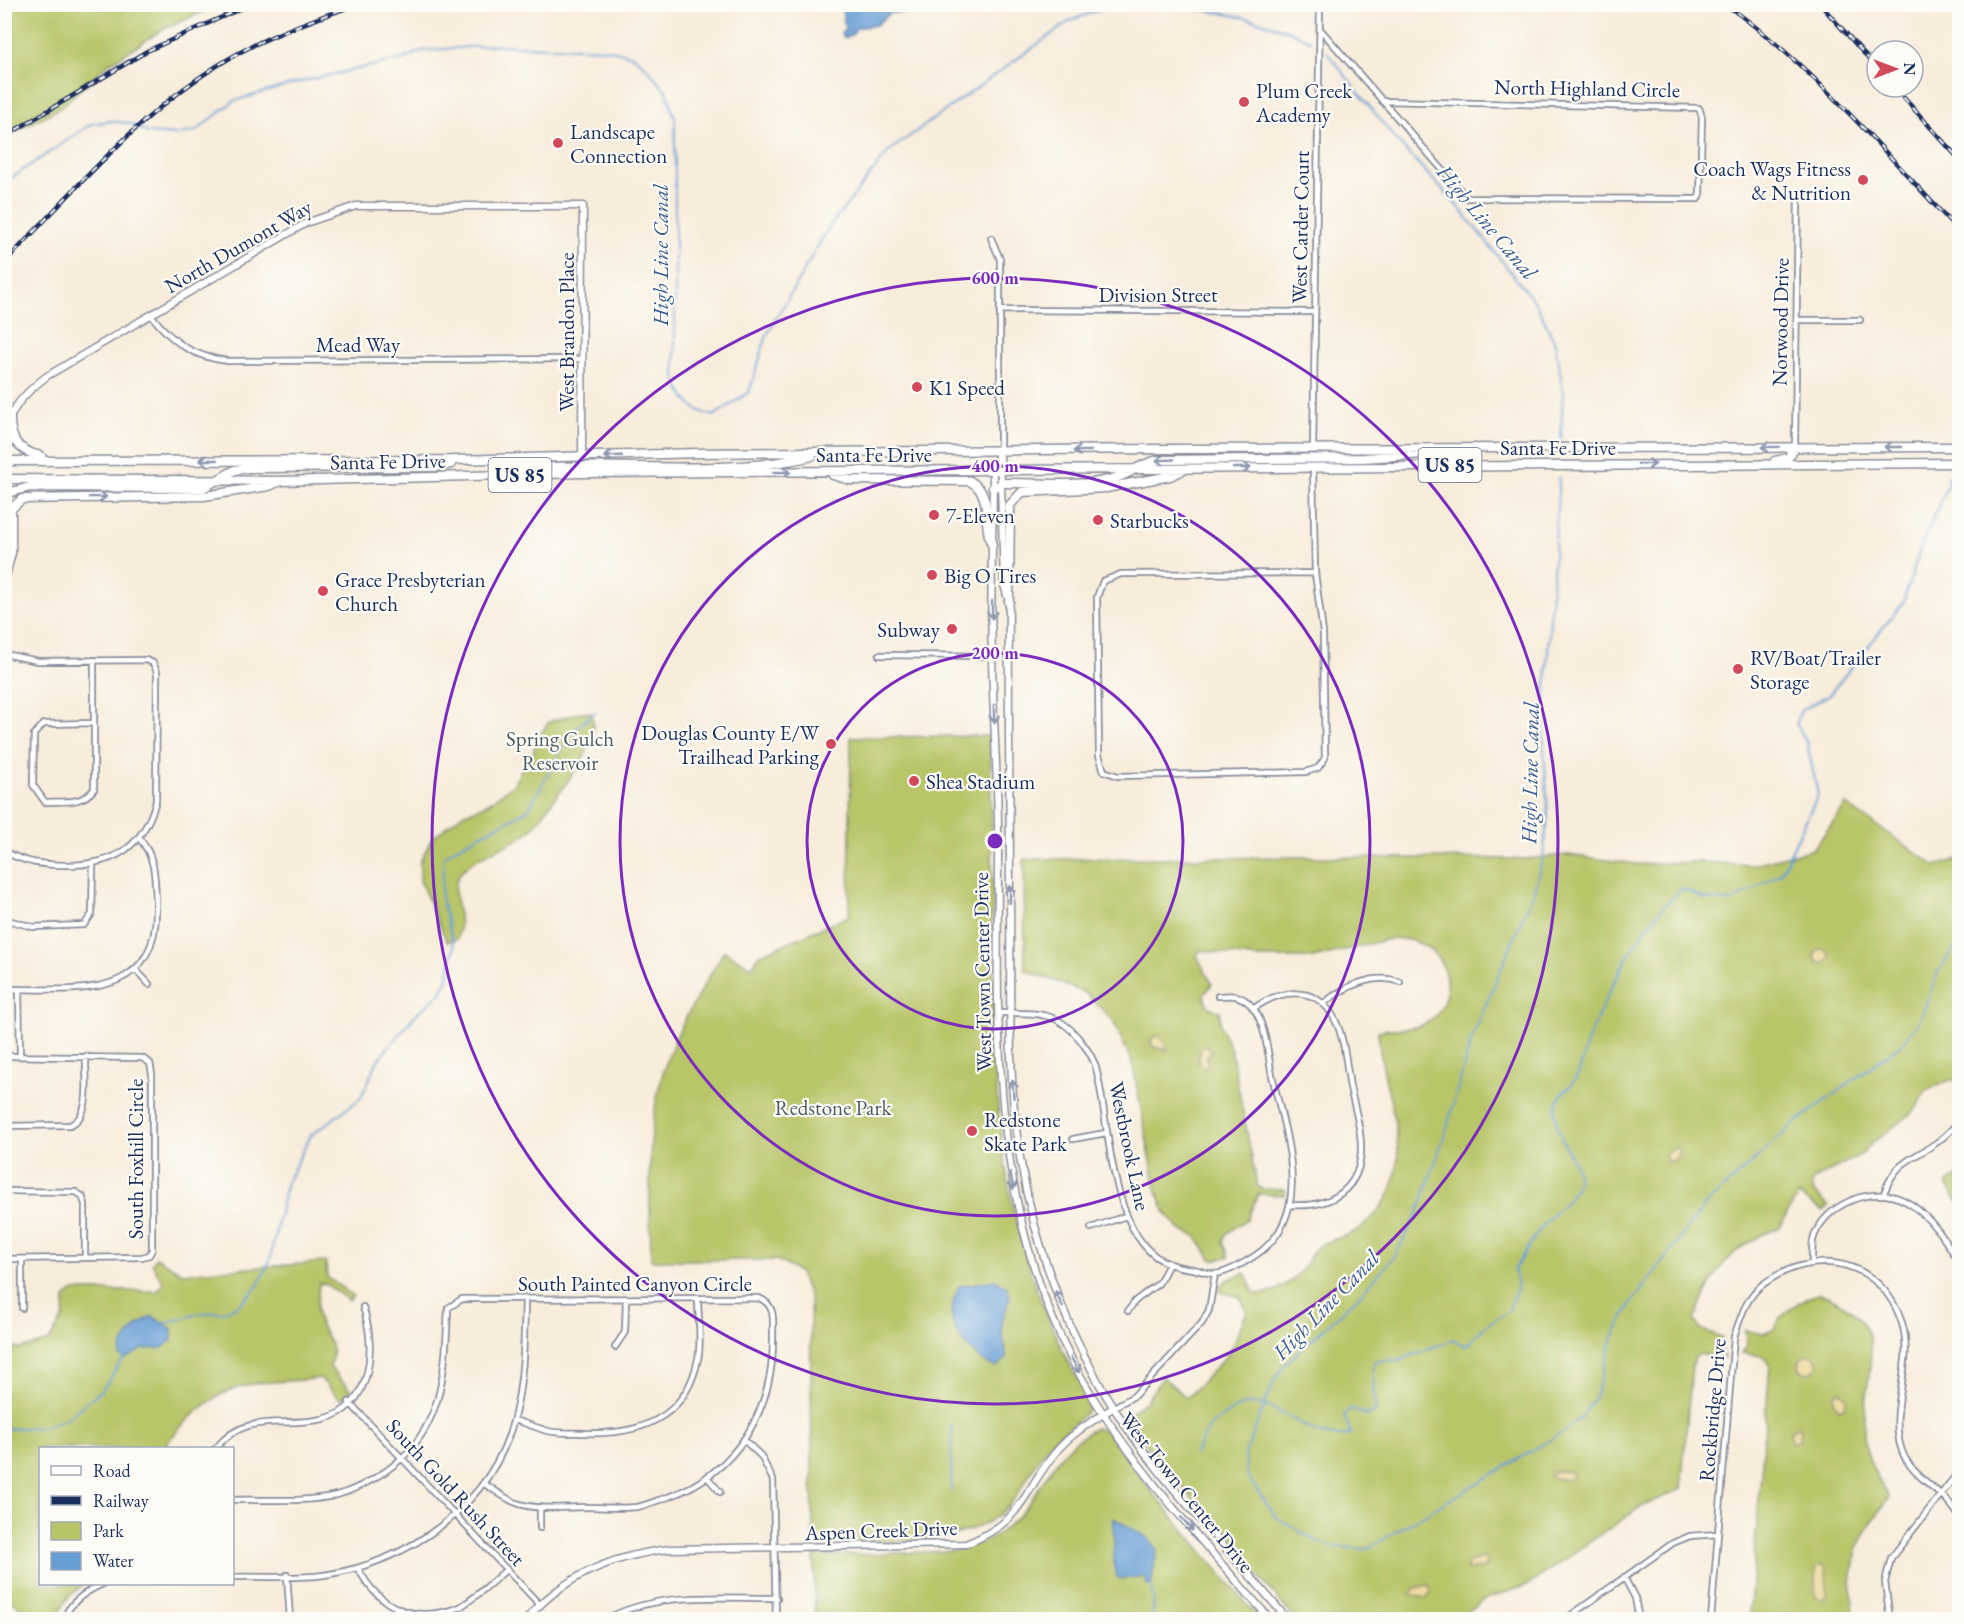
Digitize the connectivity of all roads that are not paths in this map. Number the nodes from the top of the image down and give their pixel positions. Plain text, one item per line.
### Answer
1 (1320, 4) edge
2 (1320, 29) junction
3 (1382, 101) junction
4 (1798, 197) dead end
5 (583, 206) joint
6 (991, 238) dead end
7 (1001, 309) junction
8 (1315, 312) junction
9 (151, 315) junction
10 (1797, 320) junction
11 (1860, 320) dead end
12 (582, 359) junction
13 (7, 421) edge
14 (4, 444) edge
15 (1795, 447) junction
16 (1959, 447) edge
17 (1453, 448) junction
18 (1313, 450) junction
19 (1000, 452) junction
20 (826, 453) junction
21 (582, 457) junction
22 (472, 459) junction
23 (56, 460) junction
24 (4, 461) edge
25 (1959, 463) edge
26 (1763, 464) junction
27 (1313, 468) junction
28 (1184, 469) junction
29 (1133, 470) junction
30 (998, 471) junction
31 (821, 472) junction
32 (544, 474) junction
33 (220, 479) junction
34 (4, 480) edge
35 (281, 481) junction
36 (1003, 483) junction
37 (993, 488) junction
38 (4, 494) edge
39 (992, 545) junction
40 (1315, 573) junction
41 (4, 579) edge
42 (1009, 602) junction
43 (4, 654) edge
44 (879, 655) dead end
45 (992, 656) junction
46 (94, 660) junction
47 (94, 723) junction
48 (139, 838) junction
49 (4, 851) edge
50 (93, 865) junction
51 (4, 919) edge
52 (136, 970) junction
53 (1400, 982) dead end
54 (149, 984) dead end
55 (4, 989) edge
56 (19, 989) junction
57 (1218, 996) dead end
58 (1323, 1004) junction
59 (1253, 1009) junction
60 (999, 1013) junction
61 (1011, 1013) junction
62 (4, 1056) edge
63 (20, 1056) junction
64 (86, 1056) junction
65 (1958, 1123) dead end
66 (4, 1126) edge
67 (1106, 1133) junction
68 (1073, 1139) dead end
69 (4, 1191) edge
70 (1884, 1193) junction
71 (1292, 1205) junction
72 (1126, 1216) junction
73 (1091, 1228) dead end
74 (85, 1258) junction
75 (4, 1259) edge
76 (22, 1259) junction
77 (1812, 1263) junction
78 (1168, 1264) junction
79 (1959, 1264) edge
80 (1215, 1274) junction
81 (525, 1299) junction
82 (626, 1299) junction
83 (698, 1299) junction
84 (363, 1307) dead end
85 (22, 1308) dead end
86 (1128, 1311) dead end
87 (615, 1347) dead end
88 (349, 1402) junction
89 (1114, 1407) junction
90 (1104, 1414) junction
91 (514, 1420) junction
92 (745, 1441) junction
93 (218, 1447) edge
94 (403, 1459) junction
95 (1959, 1470) edge
96 (707, 1477) junction
97 (483, 1483) junction
98 (720, 1492) dead end
99 (1940, 1494) junction
100 (234, 1500) edge
101 (540, 1507) junction
102 (455, 1515) junction
103 (1959, 1520) edge
104 (540, 1528) dead end
105 (1718, 1534) junction
106 (776, 1549) junction
107 (357, 1568) junction
108 (507, 1569) junction
109 (287, 1575) junction
110 (234, 1577) edge
111 (1624, 1577) junction
112 (100, 1585) edge
113 (777, 1598) junction
114 (539, 1604) junction
115 (1282, 1612) junction
116 (290, 1618) edge
117 (63, 1620) edge
118 (526, 1620) edge
119 (604, 1620) edge
120 (777, 1620) edge
121 (1272, 1620) edge
122 (1288, 1620) edge
123 (1564, 1620) edge
124 (1639, 1620) edge
125 (1711, 1620) edge
126 (1890, 1620) edge

1 - 2 street, West Carder Court
2 - 3 street, North Highland Circle
2 - 8 street, West Carder Court
3 - 3 street, North Highland Circle
4 - 10 street, Norwood Drive
5 - 9 street, North Dumont Way
5 - 12 street, West Brandon Place
6 - 7 street
7 - 8 street, Division Street
7 - 19 street
8 - 18 street, West Carder Court
9 - 12 street, Mead Way
9 - 13 street, North Dumont Way
10 - 11 street
10 - 15 street, Norwood Drive
12 - 21 street, West Brandon Place
13 - 14 street, North Dumont Way
13 - 23 highway
16 -> 15 highway, Santa Fe Drive / US 85
15 -> 17 highway, Santa Fe Drive / US 85
15 - 26 highway
17 - 18 highway, Santa Fe Drive / US 85
17 -> 29 highway
18 -> 19 highway, Santa Fe Drive / US 85
19 - 20 highway, Santa Fe Drive / US 85
19 - 30 street, West Town Center Drive
20 -> 21 highway, Santa Fe Drive / US 85
20 - 32 highway
21 - 22 highway, Santa Fe Drive / US 85
22 -> 23 highway, Santa Fe Drive / US 85
22 - 33 highway
23 - 24 highway, Santa Fe Drive / US 85
25 - 26 highway, Santa Fe Drive / US 85
27 -> 26 highway, Santa Fe Drive / US 85
28 -> 27 highway, Santa Fe Drive / US 85
27 - 40 street
28 - 29 highway, Santa Fe Drive / US 85
28 - 42 highway
29 - 30 highway, Santa Fe Drive / US 85
29 - 36 highway
30 - 31 highway, Santa Fe Drive / US 85
30 - 36 street, West Town Center Drive
30 - 37 street, West Town Center Drive
32 -> 31 highway, Santa Fe Drive / US 85
31 - 39 highway
32 - 35 highway, Santa Fe Drive / US 85
33 - 34 highway, Santa Fe Drive / US 85
33 - 35 highway, Santa Fe Drive / US 85
33 - 38 highway
41 -> 35 highway
36 - 37 highway
36 - 42 street, West Town Center Drive
37 - 39 street, West Town Center Drive
39 -> 45 street, West Town Center Drive
40 - 40 street
61 -> 42 street, West Town Center Drive
43 - 46 street
44 - 45 street
45 -> 60 street, West Town Center Drive
46 - 47 street
46 - 48 street
47 - 47 street
48 - 50 street
48 - 52 street
49 - 50 street
50 - 51 street
52 - 54 street
52 - 56 street
53 - 58 street
55 - 56 street
56 - 63 street
57 - 59 street
58 - 59 street
58 - 71 street
59 - 71 street
60 - 61 street, Westbrook Lane
60 -> 90 street, West Town Center Drive
61 - 67 street, Westbrook Lane
89 -> 61 street, West Town Center Drive
62 - 63 street, South Foxhill Circle
63 - 64 street, South Foxhill Circle
64 - 66 street
64 - 74 street, South Foxhill Circle
65 - 70 street
67 - 68 street
67 - 72 street, Westbrook Lane
69 - 74 street
70 - 77 street
70 - 79 street
71 - 80 street
72 - 73 street
72 - 78 street, Westbrook Lane
74 - 76 street, South Foxhill Circle
75 - 76 street, South Foxhill Circle
76 - 85 street
77 - 99 street, Rockbridge Drive
77 - 105 street, Rockbridge Drive
78 - 80 street, Westbrook Lane
78 - 86 street
80 - 89 street, Aspen Creek Drive
81 - 82 street, South Painted Canyon Circle
81 - 91 street
81 - 94 street, South Painted Canyon Circle
82 - 83 street, South Painted Canyon Circle
82 - 87 street
83 - 91 street
83 - 92 street, South Painted Canyon Circle
84 - 88 street
88 - 93 street
88 - 94 street, South Gold Rush Street
89 - 90 street, Aspen Creek Drive
89 - 115 street, West Town Center Drive
90 - 106 street, Aspen Creek Drive
90 -> 121 street, West Town Center Drive
91 - 97 street
92 - 96 street, South Painted Canyon Circle
92 - 106 street
94 - 100 street
94 - 102 street, South Gold Rush Street
95 - 99 street
96 - 98 street
96 - 101 street, South Painted Canyon Circle
97 - 101 street, South Painted Canyon Circle
97 - 102 street
99 - 103 street, Rockbridge Drive
99 - 126 street
101 - 104 street
102 - 107 street
102 - 108 street, South Gold Rush Street
105 - 111 street
105 - 125 street, Rockbridge Drive
106 - 113 street
106 - 114 street, Aspen Creek Drive
107 - 108 street
107 - 109 street
108 - 114 street, South Gold Rush Street
109 - 110 street
109 - 116 street
111 - 123 street
111 - 124 street
112 - 117 street
113 - 119 street
113 - 120 street
114 - 118 street, Aspen Creek Drive
115 - 121 street
115 - 122 street, West Town Center Drive

